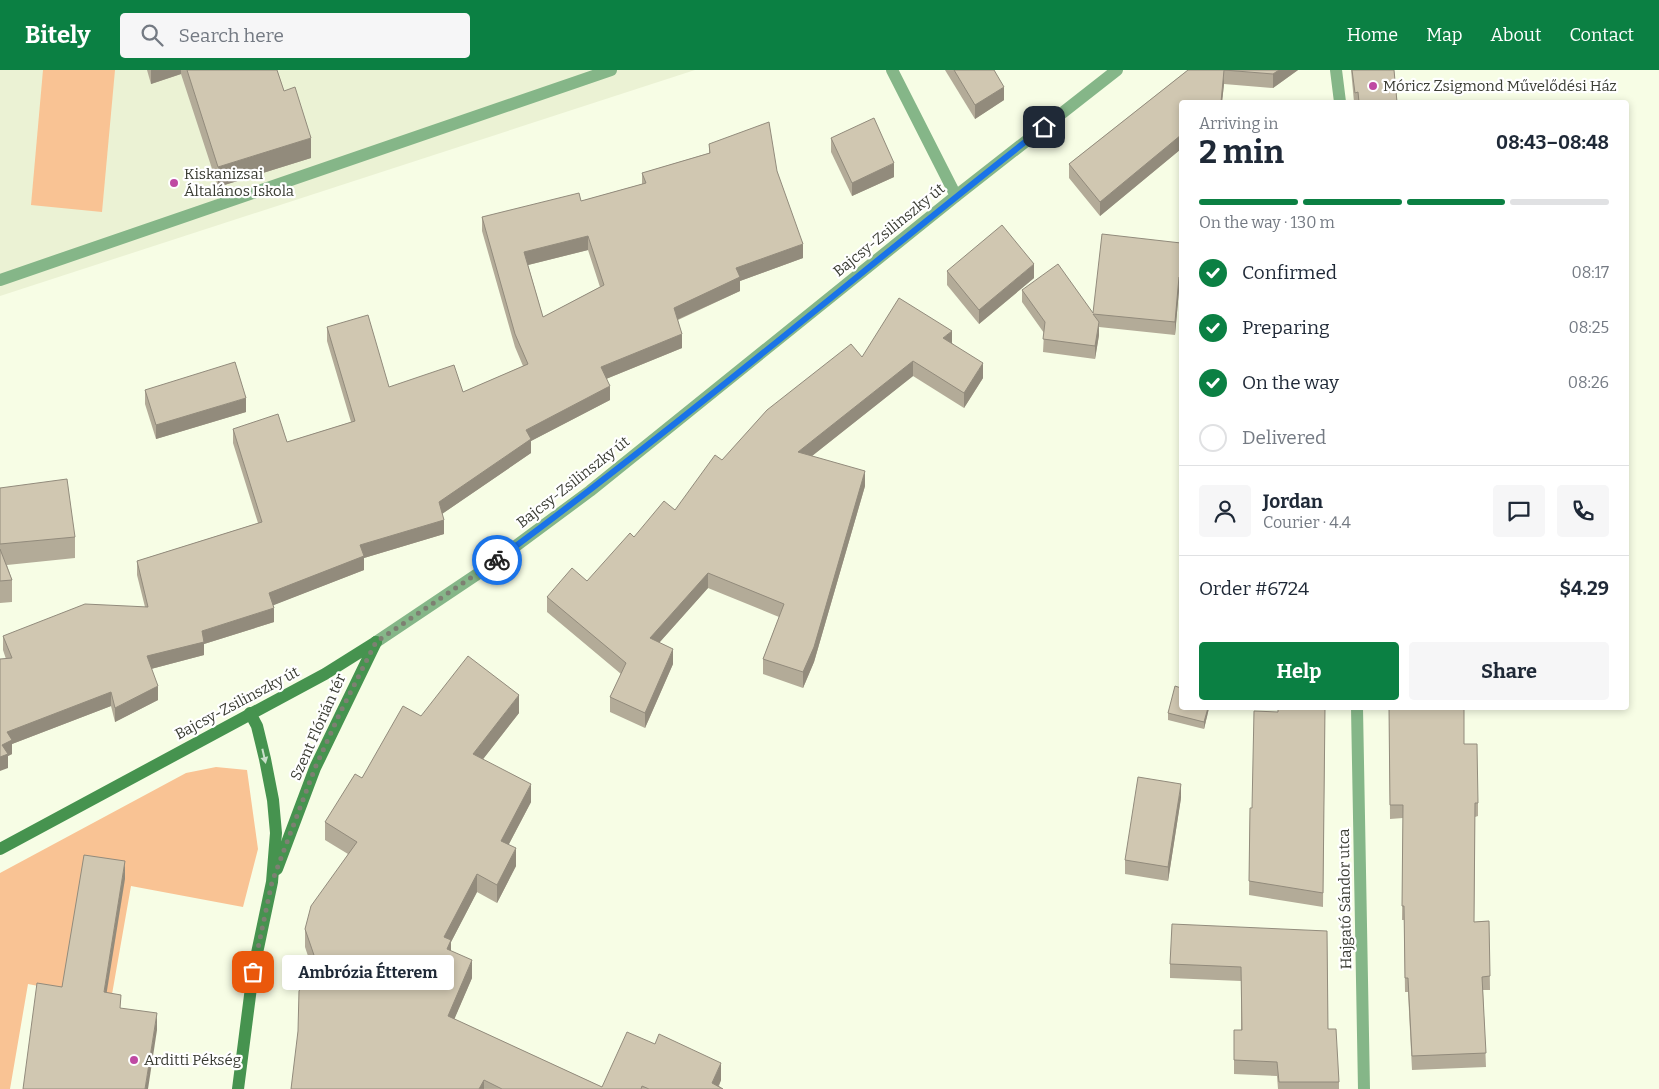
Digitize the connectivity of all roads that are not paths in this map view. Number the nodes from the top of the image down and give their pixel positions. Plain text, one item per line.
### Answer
1 (611, 70) edge
2 (892, 70) edge
3 (1117, 70) edge
4 (1336, 70) edge
5 (1340, 100) edge
6 (956, 196) junction
7 (0, 280) edge
8 (376, 642) junction
9 (1357, 710) edge
10 (250, 713) junction
11 (0, 849) edge
12 (272, 882) junction
13 (238, 1089) edge
14 (1364, 1089) edge

1 - 7 street
2 - 6 street
3 - 6 street, Bajcsy-Zsilinszky út
4 - 5 street
6 - 8 street, Bajcsy-Zsilinszky út
8 - 10 main road, Bajcsy-Zsilinszky út
8 - 12 main road, Szent Flórián tér
9 - 14 street, Hajgató Sándor utca
10 - 11 main road, Bajcsy-Zsilinszky út
10 -> 12 main road, Szent Flórián tér
12 - 13 main road, Szent Flórián tér

